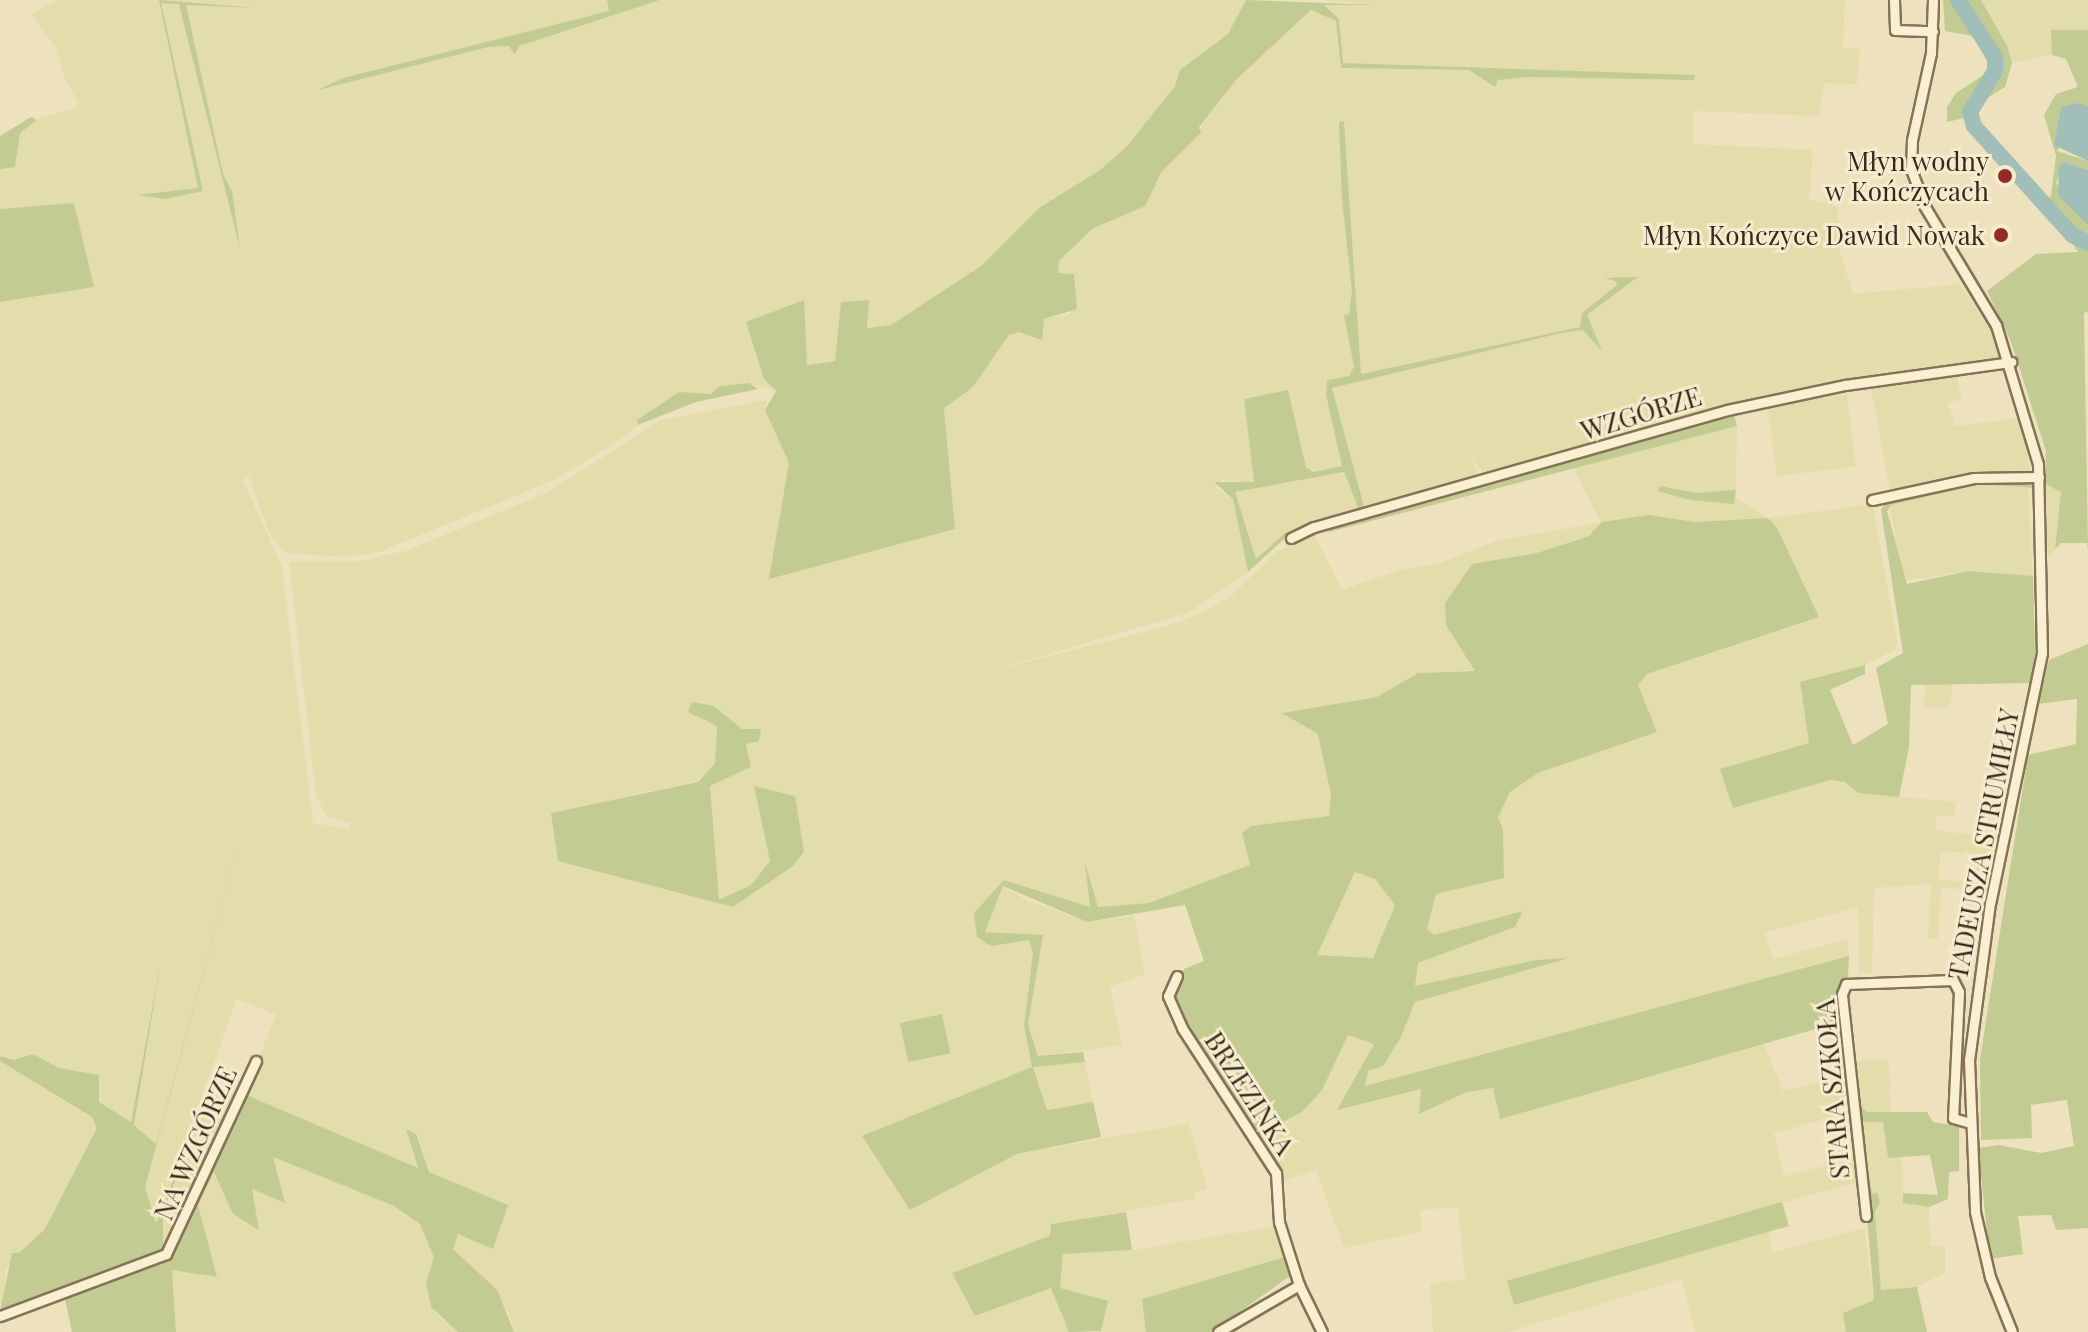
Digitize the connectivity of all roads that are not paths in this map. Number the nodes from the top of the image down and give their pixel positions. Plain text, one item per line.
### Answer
1 (1894, 0) edge
2 (1933, 0) edge
3 (1933, 31) junction
4 (2011, 362) junction
5 (2039, 477) junction
6 (1872, 500) dead end
7 (1291, 538) dead end
8 (1177, 976) dead end
9 (256, 1061) dead end
10 (1970, 1123) junction
11 (1866, 1216) dead end
12 (1299, 1285) junction
13 (0, 1316) edge
14 (1218, 1332) edge
15 (1322, 1332) edge
16 (2012, 1332) edge

1 - 3 street
2 - 3 street, TADEUSZA STRUMIŁŁY
3 - 4 street, TADEUSZA STRUMIŁŁY
4 - 5 street, TADEUSZA STRUMIŁŁY
4 - 7 street, WZGÓRZE
5 - 6 street
5 - 10 street, TADEUSZA STRUMIŁŁY
8 - 12 street, BRZEZINKA
9 - 13 street, NA WZGÓRZE
10 - 11 street, STARA SZKOŁA
10 - 16 street, TADEUSZA STRUMIŁŁY
12 - 14 street
12 - 15 street, BRZEZINKA

